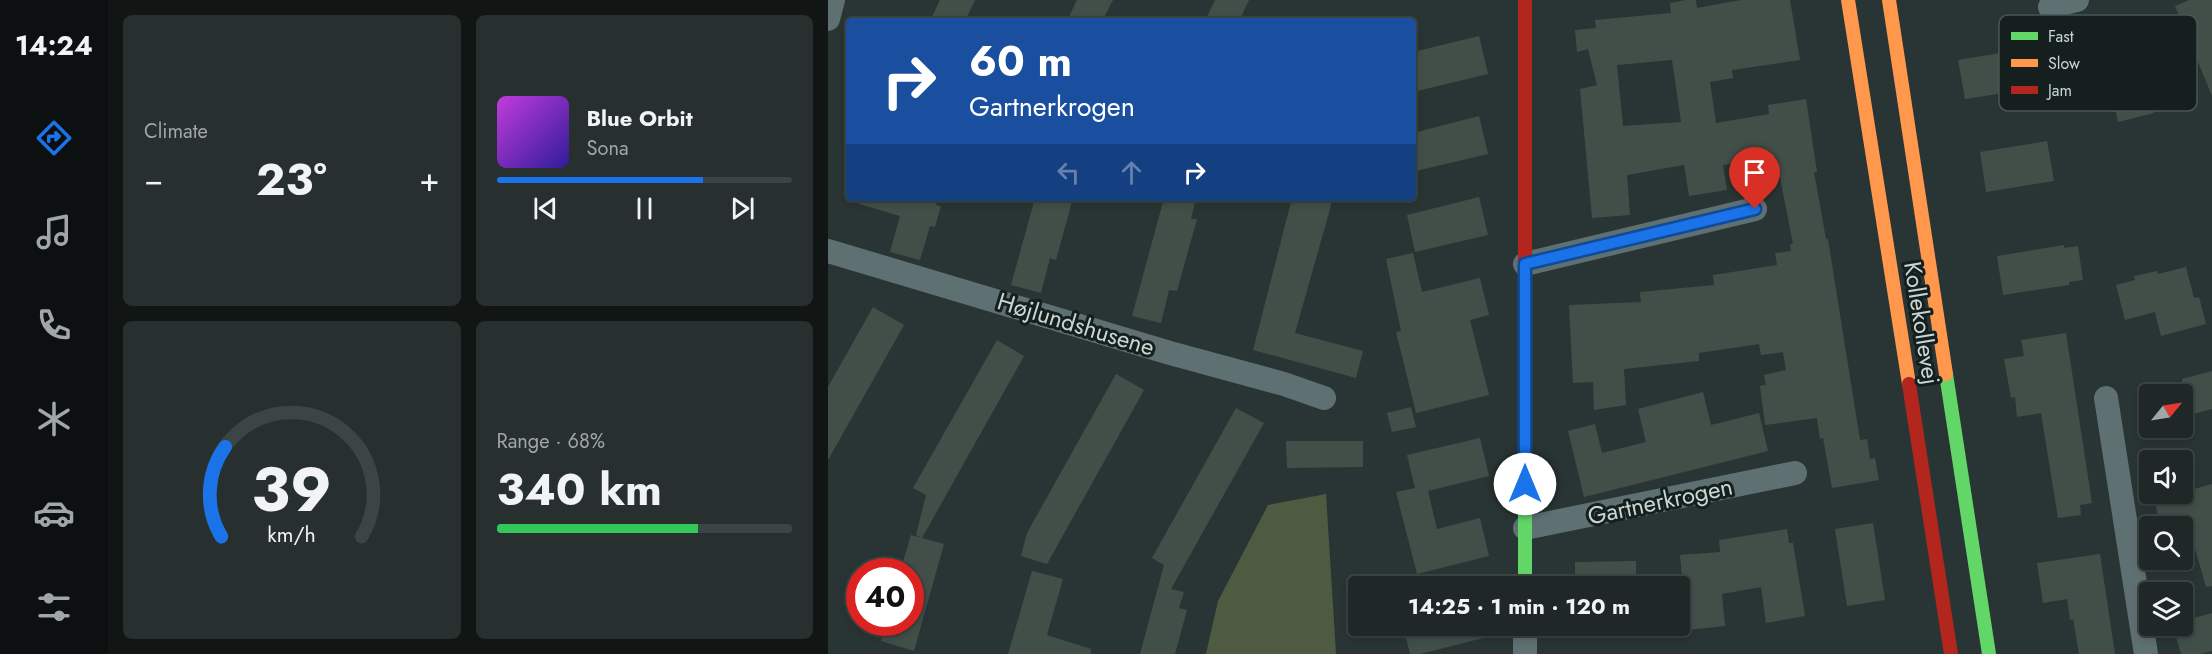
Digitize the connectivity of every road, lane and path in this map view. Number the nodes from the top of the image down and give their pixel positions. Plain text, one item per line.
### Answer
1 (833, 0) edge
2 (1848, 0) edge
3 (1889, 0) edge
4 (2077, 0) edge
5 (1527, 1) edge
6 (2050, 7) dead end
7 (828, 17) edge
8 (1755, 209) dead end
9 (828, 251) edge
10 (1525, 264) junction
11 (1324, 398) dead end
12 (2106, 398) dead end
13 (1795, 473) dead end
14 (1525, 528) junction
15 (1525, 576) edge
16 (1525, 636) edge
17 (1525, 654) edge
18 (1951, 654) edge
19 (1989, 654) edge
20 (2146, 654) edge

1 - 7 street
2 - 18 street, Kollekollevej
3 - 19 street, Kollekollevej
4 - 6 street
5 - 10 street
8 - 10 street
9 - 11 street, Højlundshusene
10 - 14 street
12 - 20 street
13 - 14 street, Gartnerkrogen
14 - 15 street
16 - 17 street

